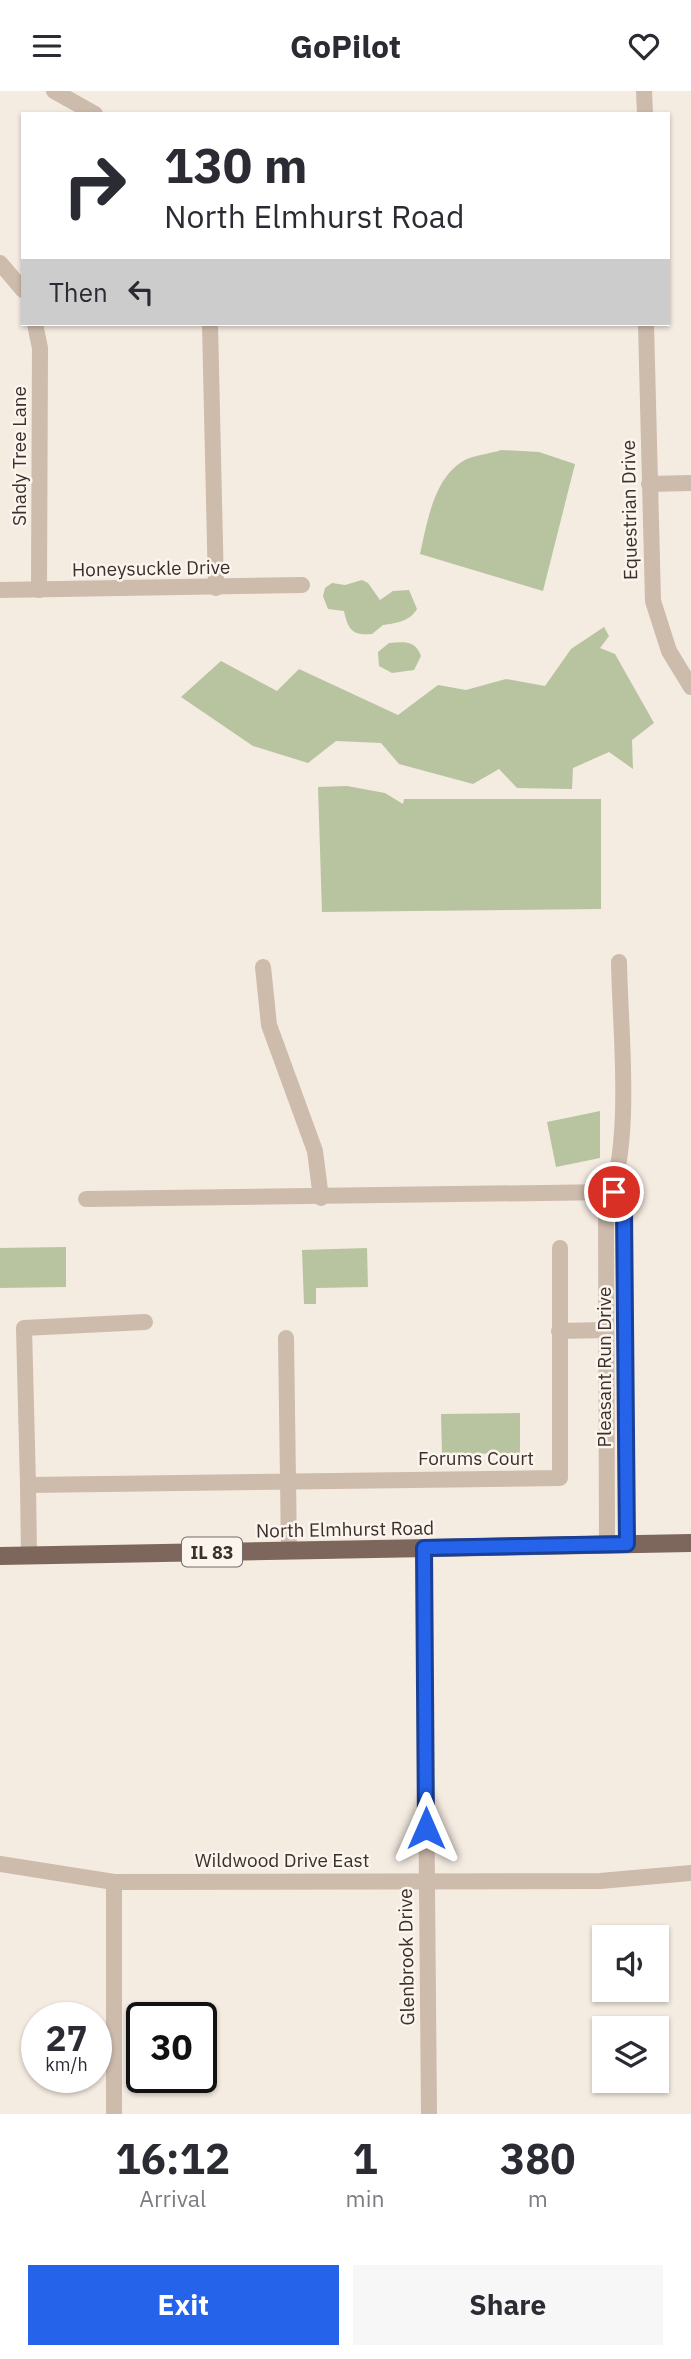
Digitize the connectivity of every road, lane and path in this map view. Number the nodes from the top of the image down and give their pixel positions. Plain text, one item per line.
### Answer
1 (54, 91) edge
2 (644, 91) edge
3 (91, 112) edge
4 (645, 112) edge
5 (0, 263) edge
6 (21, 288) edge
7 (36, 326) edge
8 (210, 326) edge
9 (646, 326) edge
10 (691, 483) edge
11 (649, 484) junction
12 (302, 585) dead end
13 (216, 589) junction
14 (0, 590) edge
15 (40, 590) junction
16 (691, 687) edge
17 (619, 962) dead end
18 (263, 967) dead end
19 (614, 1192) junction
20 (321, 1198) junction
21 (86, 1199) dead end
22 (560, 1248) dead end
23 (145, 1322) dead end
24 (606, 1329) junction
25 (559, 1331) junction
26 (286, 1338) dead end
27 (289, 1480) junction
28 (28, 1485) junction
29 (691, 1543) edge
30 (607, 1544) junction
31 (627, 1544) junction
32 (424, 1548) junction
33 (289, 1551) junction
34 (0, 1556) edge
35 (29, 1556) junction
36 (0, 1864) edge
37 (691, 1873) edge
38 (114, 1882) junction
39 (426, 1883) junction
40 (114, 2114) edge
41 (429, 2114) edge

1 - 3 street
2 - 4 street
5 - 6 street
7 - 15 street, Shady Tree Lane
8 - 13 street
9 - 11 street, Equestrian Drive
10 - 11 street
11 - 16 street, Equestrian Drive
12 - 13 street, Honeysuckle Drive
13 - 15 street, Honeysuckle Drive
14 - 15 street, Honeysuckle Drive
17 - 19 street, Pleasant Run Drive
18 - 20 street
19 - 20 street
19 - 24 street, Pleasant Run Drive
19 - 31 street, Pleasant Run Drive
20 - 21 street
22 - 25 street, Forums Court
23 - 28 street
24 - 25 street
24 - 30 street, Pleasant Run Drive
25 - 27 street, Forums Court
26 - 27 street
27 - 28 street, Forums Court
27 - 33 street
28 - 35 street
29 - 31 main road, North Elmhurst Road / IL 83
30 - 31 main road, North Elmhurst Road / IL 83
30 - 32 main road, North Elmhurst Road / IL 83
32 - 33 main road, North Elmhurst Road / IL 83
32 - 39 street, Glenbrook Drive
33 - 35 main road, North Elmhurst Road / IL 83
34 - 35 main road, North Elmhurst Road / IL 83
36 - 38 street, Wildwood Drive East
37 - 39 street, Wildwood Drive East
38 - 39 street, Wildwood Drive East
38 - 40 street
39 - 41 street, Glenbrook Drive

